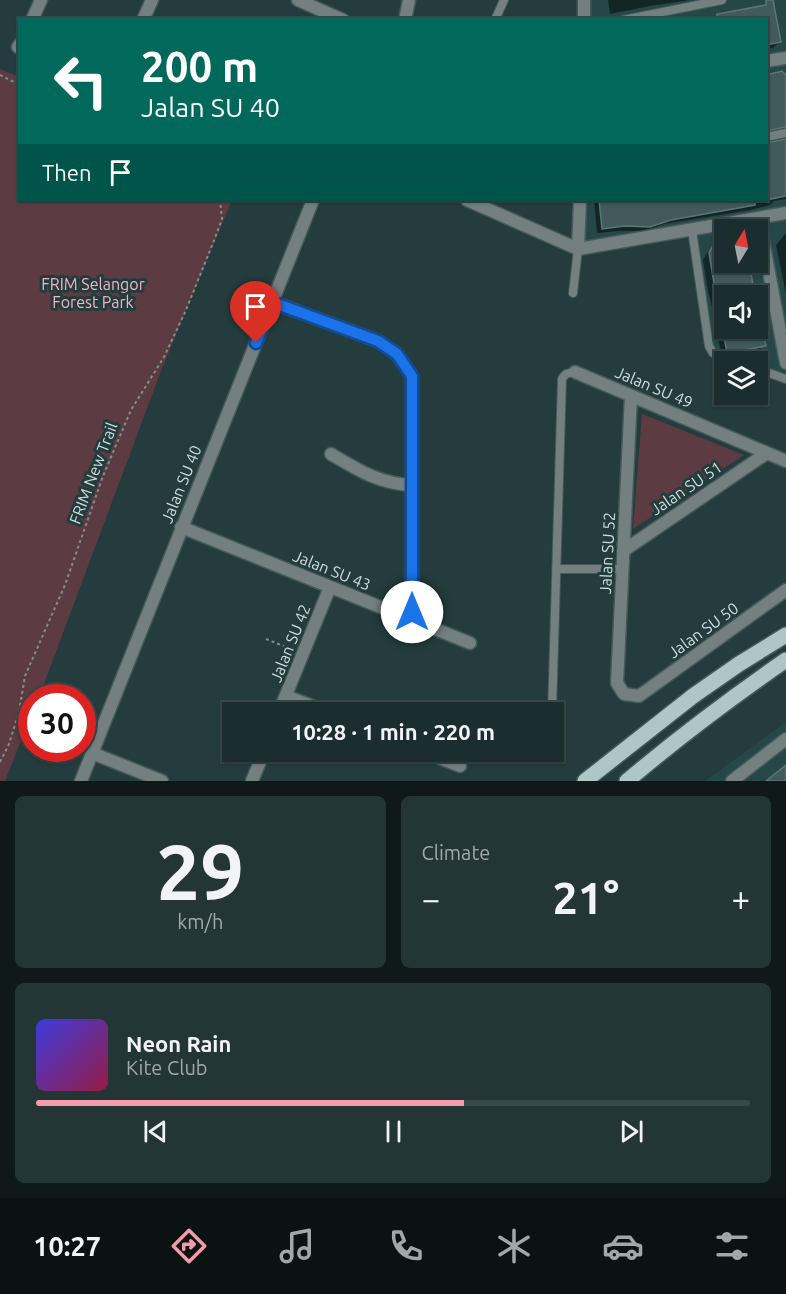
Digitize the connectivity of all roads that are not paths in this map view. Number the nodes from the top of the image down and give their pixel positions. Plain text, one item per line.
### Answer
1 (41, 0) edge
2 (152, 0) edge
3 (299, 0) edge
4 (409, 0) edge
5 (504, 0) edge
6 (584, 0) edge
7 (722, 0) edge
8 (33, 18) edge
9 (144, 18) edge
10 (339, 18) edge
11 (405, 18) edge
12 (496, 18) edge
13 (584, 18) edge
14 (633, 18) edge
15 (786, 58) edge
16 (768, 61) edge
17 (786, 133) edge
18 (768, 137) edge
19 (313, 201) edge
20 (469, 201) edge
21 (580, 201) edge
22 (786, 213) edge
23 (759, 219) edge
24 (714, 226) edge
25 (692, 230) junction
26 (578, 249) junction
27 (768, 267) edge
28 (573, 293) dead end
29 (272, 302) junction
30 (714, 353) edge
31 (786, 363) edge
32 (575, 372) joint
33 (768, 373) edge
34 (786, 379) edge
35 (631, 396) junction
36 (767, 453) junction
37 (331, 454) dead end
38 (786, 461) edge
39 (412, 486) junction
40 (181, 527) junction
41 (623, 551) junction
42 (556, 570) junction
43 (623, 570) junction
44 (330, 587) junction
45 (786, 590) edge
46 (412, 620) junction
47 (786, 635) edge
48 (470, 643) dead end
49 (786, 660) edge
50 (786, 671) edge
51 (769, 672) junction
52 (286, 696) junction
53 (639, 696) joint
54 (283, 702) edge
55 (302, 702) edge
56 (552, 702) edge
57 (786, 739) edge
58 (96, 743) edge
59 (96, 755) edge
60 (88, 762) edge
61 (260, 762) edge
62 (450, 762) edge
63 (460, 766) dead end
64 (81, 781) edge
65 (162, 781) edge
66 (252, 781) edge
67 (585, 781) edge
68 (627, 781) edge
69 (732, 781) edge

1 - 8 street
2 - 9 street
3 - 10 street
4 - 11 street
5 - 12 lane
6 - 13 street
7 - 14 lane
15 - 16 street
17 - 18 lane
19 - 29 street, Jalan SU 40
20 - 26 street
21 - 26 street
22 - 23 street
24 - 25 street
25 - 26 street
25 - 30 lane
26 - 28 lane
27 - 31 street
29 - 39 street
29 - 40 street, Jalan SU 40
32 - 35 street, Jalan SU 49
32 - 42 lane
33 - 34 lane
35 - 36 street, Jalan SU 49
35 - 41 street, Jalan SU 52
36 - 38 street, Jalan SU 49
36 - 41 street, Jalan SU 51
37 - 39 street
39 - 46 street
40 - 44 street, Jalan SU 43
40 - 58 street, Jalan SU 40
41 - 43 street, Jalan SU 52
42 - 43 lane
42 - 56 lane
43 - 53 street, Jalan SU 52
44 - 46 street, Jalan SU 43
44 - 52 street, Jalan SU 42
45 - 53 street, Jalan SU 50
46 - 48 street, Jalan SU 43
47 - 67 main road
49 - 51 main road
50 - 51 street
51 - 68 main road
52 - 54 street, Jalan SU 42
52 - 55 street
57 - 69 street
59 - 65 street
60 - 64 street, Jalan SU 40
61 - 66 street
62 - 63 street

